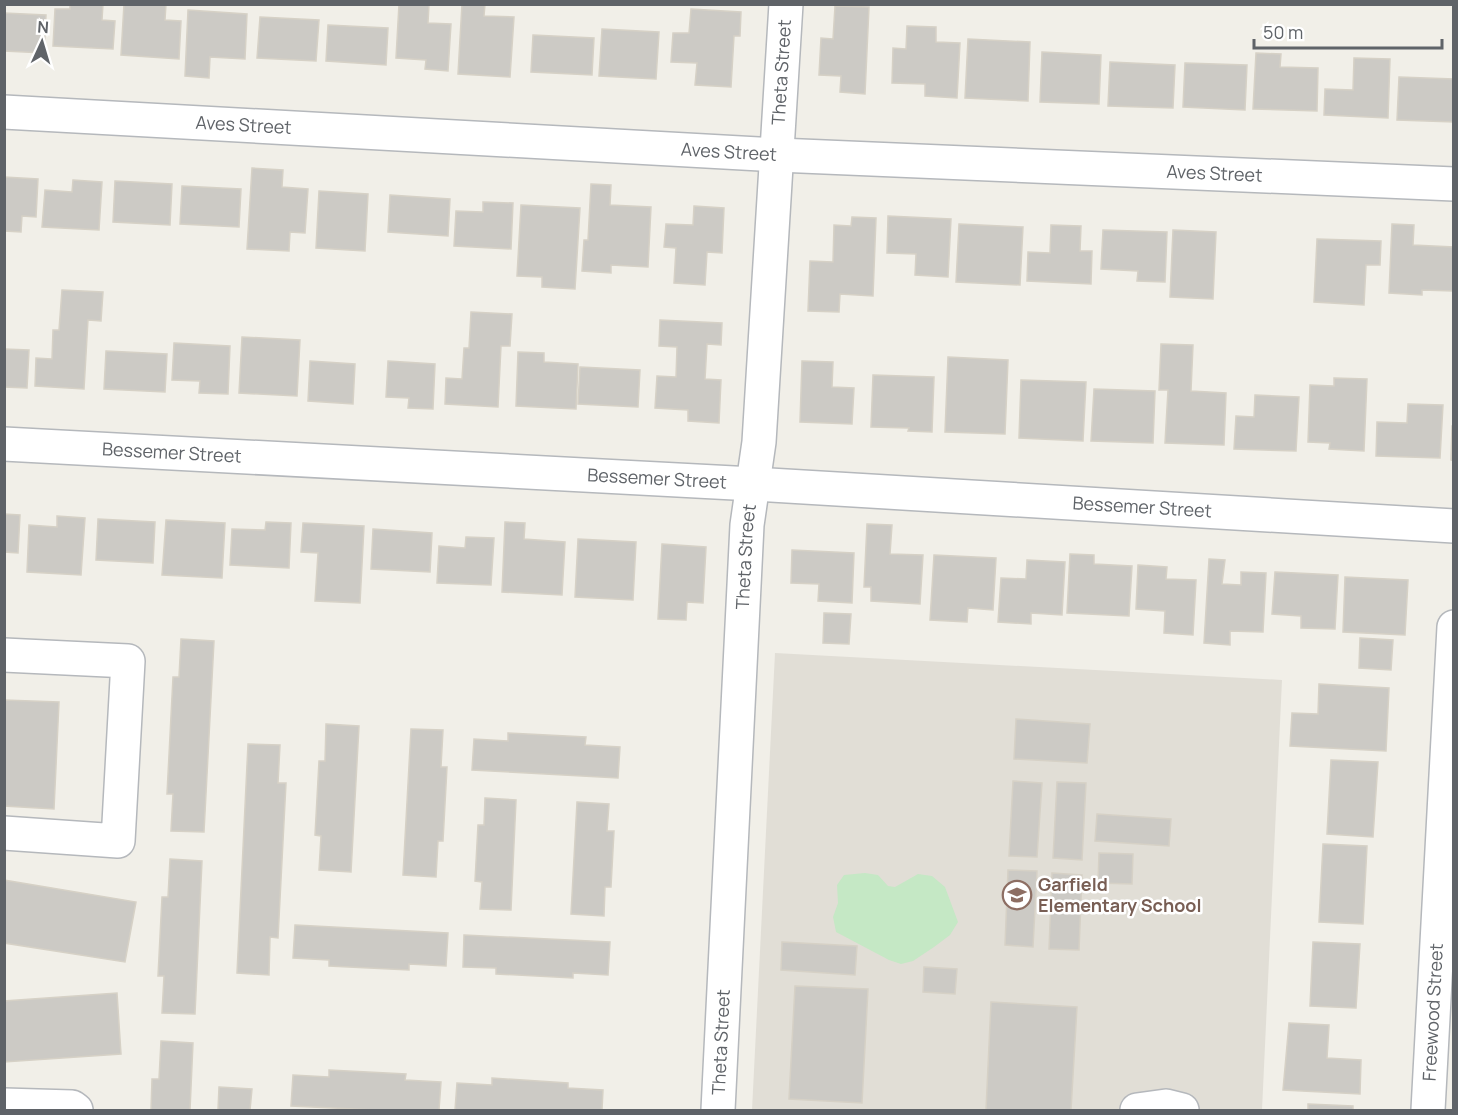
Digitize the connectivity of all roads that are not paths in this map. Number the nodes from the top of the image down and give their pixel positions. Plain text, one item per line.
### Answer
1 (786, 4) edge
2 (4, 112) edge
3 (777, 155) junction
4 (1454, 184) edge
5 (4, 444) edge
6 (753, 484) junction
7 (1454, 526) edge
8 (1454, 627) edge
9 (4, 655) edge
10 (4, 833) edge
11 (4, 1105) edge
12 (76, 1110) edge
13 (718, 1110) edge
14 (1137, 1110) edge
15 (1182, 1110) edge
16 (1428, 1110) edge

1 - 3 street, Theta Street
2 - 3 street, Aves Street
3 - 4 street, Aves Street
3 - 6 street, Theta Street
5 - 6 street, Bessemer Street
6 - 7 street, Bessemer Street
6 - 13 street, Theta Street
8 - 16 street, Freewood Street
9 - 10 street
11 - 12 street
14 - 15 street

